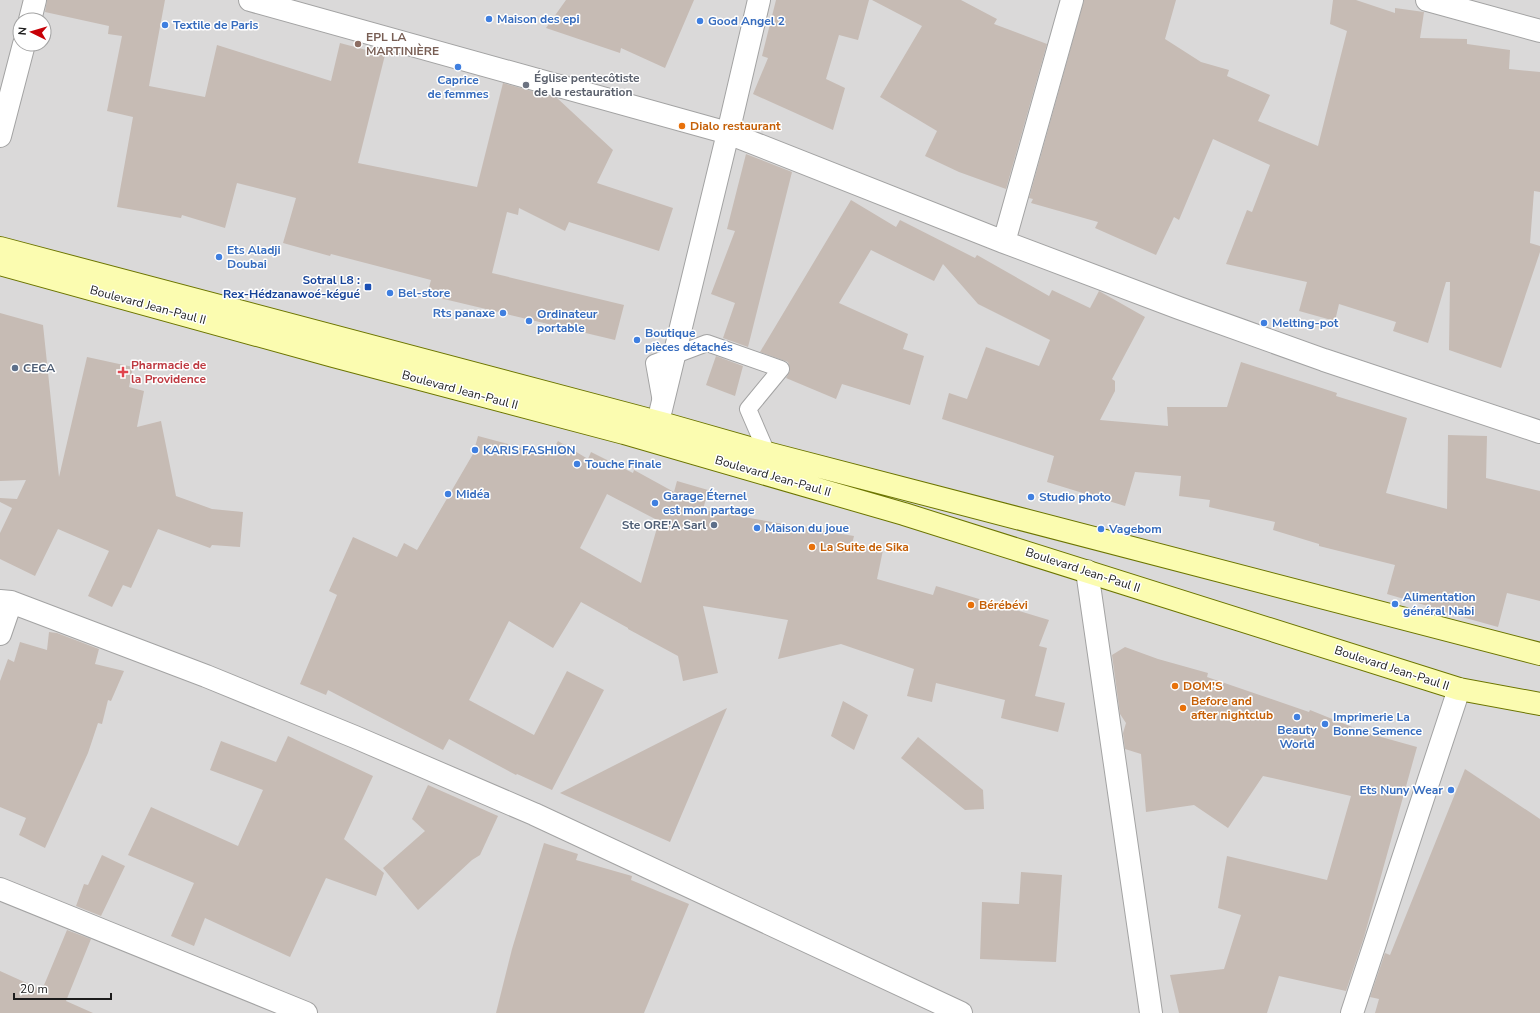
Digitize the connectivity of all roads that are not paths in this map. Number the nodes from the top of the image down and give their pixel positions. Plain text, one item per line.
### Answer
1 (35, 0) edge
2 (250, 0) edge
3 (759, 0) edge
4 (1072, 0) edge
5 (1427, 0) edge
6 (32, 12) edge
7 (1540, 31) edge
8 (22, 52) edge
9 (728, 133) junction
10 (0, 136) edge
11 (1004, 242) junction
12 (0, 248) edge
13 (0, 264) edge
14 (661, 423) junction
15 (1540, 432) edge
16 (767, 453) junction
17 (1087, 571) junction
18 (5, 602) edge
19 (0, 634) edge
20 (1540, 654) edge
21 (1459, 689) junction
22 (1540, 704) edge
23 (0, 889) edge
24 (306, 1013) edge
25 (961, 1013) edge
26 (1151, 1013) edge
27 (1352, 1013) edge

1 - 6 street
2 - 9 street
3 - 9 street
4 - 11 street
5 - 7 street
8 - 10 street
9 - 11 street
9 - 14 street
11 - 15 street
12 - 14 main road, Boulevard Jean-Paul II
13 - 17 main road, Boulevard Jean-Paul II
14 - 16 main road, Boulevard Jean-Paul II
14 - 16 lane
16 - 20 main road, Boulevard Jean-Paul II
17 - 21 main road, Boulevard Jean-Paul II
17 - 26 street
18 - 19 street
18 - 25 street
21 - 22 main road, Boulevard Jean-Paul II
21 - 27 street
23 - 24 street

